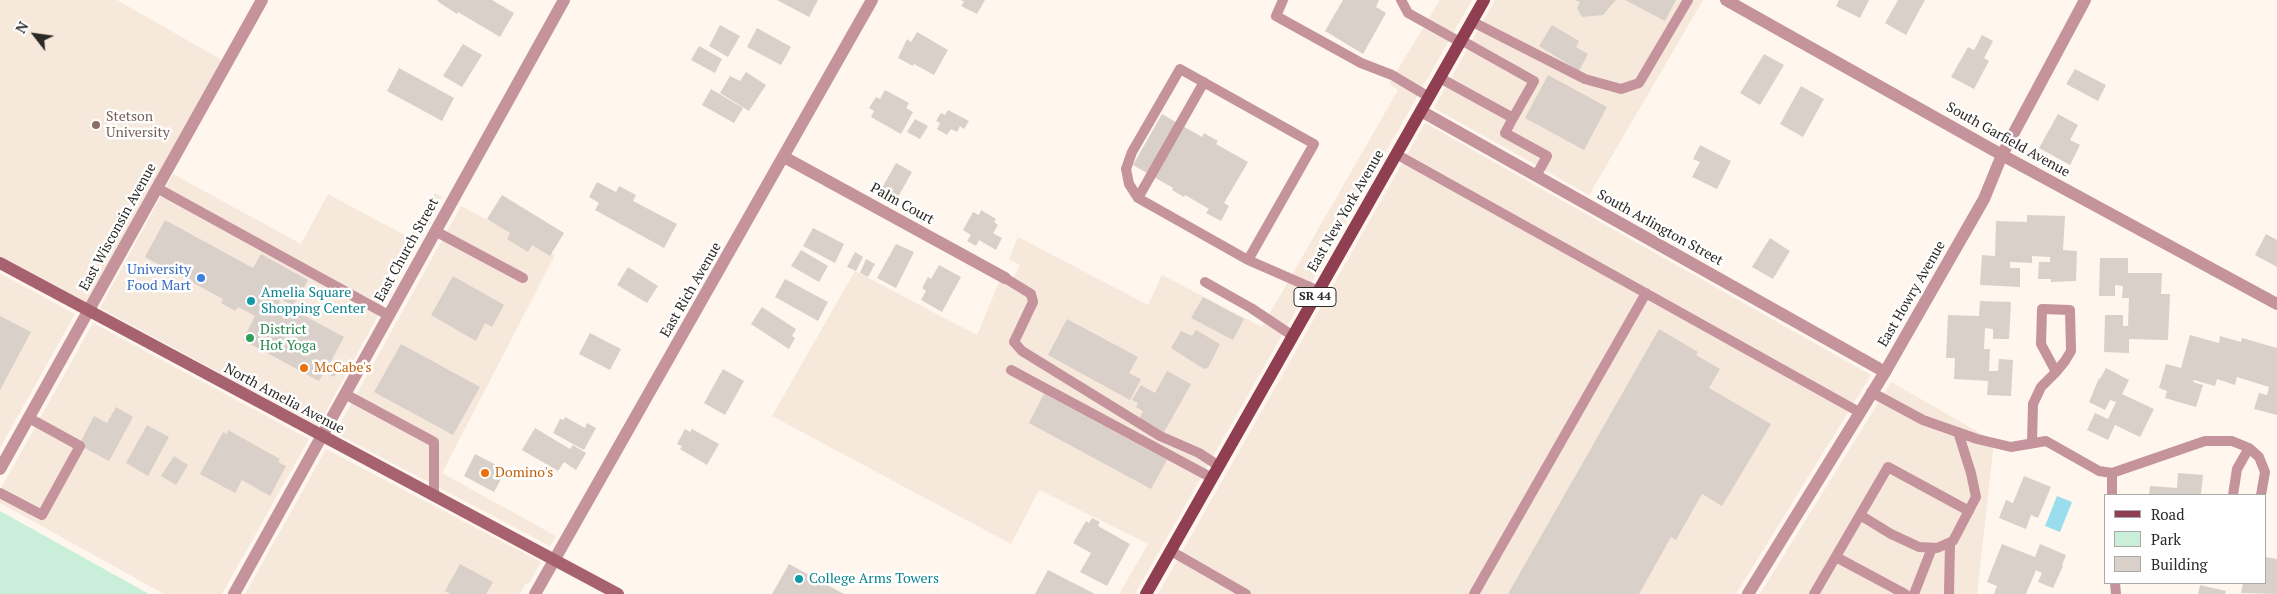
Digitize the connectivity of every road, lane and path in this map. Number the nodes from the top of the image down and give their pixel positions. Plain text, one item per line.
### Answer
1 (262, 0) edge
2 (564, 0) edge
3 (872, 0) edge
4 (1283, 0) edge
5 (1401, 0) edge
6 (1484, 0) edge
7 (1688, 0) edge
8 (1726, 0) edge
9 (2085, 0) edge
10 (1471, 22) junction
11 (1460, 41) junction
12 (1440, 78) junction
13 (1204, 82) junction
14 (1429, 97) junction
15 (1421, 111) junction
16 (1513, 118) junction
17 (1396, 154) junction
18 (2002, 155) junction
19 (784, 157) junction
20 (1536, 176) junction
21 (157, 188) junction
22 (1138, 198) junction
23 (435, 231) junction
24 (1248, 260) junction
25 (0, 263) edge
26 (523, 278) dead end
27 (1005, 278) joint
28 (1205, 282) dead end
29 (1319, 291) junction
30 (1646, 293) junction
31 (2277, 304) edge
32 (88, 310) junction
33 (388, 315) junction
34 (1293, 336) junction
35 (1011, 370) dead end
36 (1885, 372) junction
37 (2056, 372) junction
38 (1871, 392) junction
39 (345, 394) junction
40 (1859, 412) junction
41 (29, 418) junction
42 (1958, 432) junction
43 (322, 436) junction
44 (2032, 443) junction
45 (2249, 448) junction
46 (1219, 466) junction
47 (0, 469) edge
48 (2112, 473) junction
49 (1212, 478) junction
50 (0, 493) edge
51 (2112, 494) edge
52 (2232, 494) edge
53 (2261, 494) edge
54 (434, 495) junction
55 (1969, 510) junction
56 (1860, 515) junction
57 (1950, 543) junction
58 (1932, 548) junction
59 (1171, 551) junction
60 (1836, 557) junction
61 (555, 559) junction
62 (234, 594) edge
63 (535, 594) edge
64 (618, 594) edge
65 (1146, 594) edge
66 (1246, 594) edge
67 (1474, 594) edge
68 (1748, 594) edge
69 (1814, 594) edge
70 (1905, 594) edge
71 (1914, 594) edge
72 (1949, 594) edge

1 - 21 street, East Wisconsin Avenue
2 - 23 street, East Church Street
3 - 19 street, East Rich Avenue
4 - 14 lane
5 - 11 lane
6 - 10 main road, East New York Avenue / SR 44
7 - 10 lane
8 - 18 street, South Garfield Avenue
9 - 18 street, East Howry Avenue
10 - 11 main road, East New York Avenue / SR 44
11 - 12 main road, East New York Avenue / SR 44
11 - 16 lane
12 - 14 main road, East New York Avenue / SR 44
12 - 16 lane
13 - 22 lane
13 - 22 lane
13 - 24 lane
14 - 15 main road, East New York Avenue / SR 44
15 - 17 main road, East New York Avenue / SR 44
15 - 20 street, South Arlington Street
16 - 20 lane
17 - 29 main road, East New York Avenue / SR 44
17 - 30 lane
18 - 31 street, South Garfield Avenue
18 - 36 street, East Howry Avenue
19 - 27 street, Palm Court
19 - 61 street, East Rich Avenue
20 - 36 street, South Arlington Street
21 - 32 street, East Wisconsin Avenue
21 - 33 lane
22 - 24 lane
23 - 26 lane
23 - 33 street, East Church Street
24 - 29 lane
25 - 32 main road, North Amelia Avenue
27 - 46 lane
28 - 34 lane
29 - 34 main road, East New York Avenue / SR 44
30 - 40 lane
30 - 67 lane
32 - 41 street, East Wisconsin Avenue
32 - 43 main road, North Amelia Avenue
33 - 39 street, East Church Street
34 - 46 main road, East New York Avenue / SR 44
35 - 49 lane
36 - 38 street, East Howry Avenue
37 - 37 lane
37 - 44 lane
38 - 40 street, East Howry Avenue
38 - 42 lane
39 - 43 street, East Church Street
39 - 54 lane
40 - 68 street, East Howry Avenue
41 - 47 street, East Wisconsin Avenue
41 - 50 lane
42 - 44 lane
42 - 55 lane
43 - 54 main road, North Amelia Avenue
43 - 62 street, East Church Street
44 - 48 lane
45 - 48 lane
45 - 52 lane
45 - 53 lane
46 - 49 main road, East New York Avenue / SR 44
48 - 51 lane
49 - 59 main road, East New York Avenue / SR 44
54 - 61 main road, North Amelia Avenue
55 - 56 lane
55 - 57 lane
56 - 58 lane
56 - 60 lane
57 - 58 lane
57 - 72 lane
58 - 71 lane
59 - 65 main road, East New York Avenue / SR 44
59 - 66 lane
60 - 69 lane
60 - 70 lane
61 - 63 street, East Rich Avenue
61 - 64 main road, North Amelia Avenue

